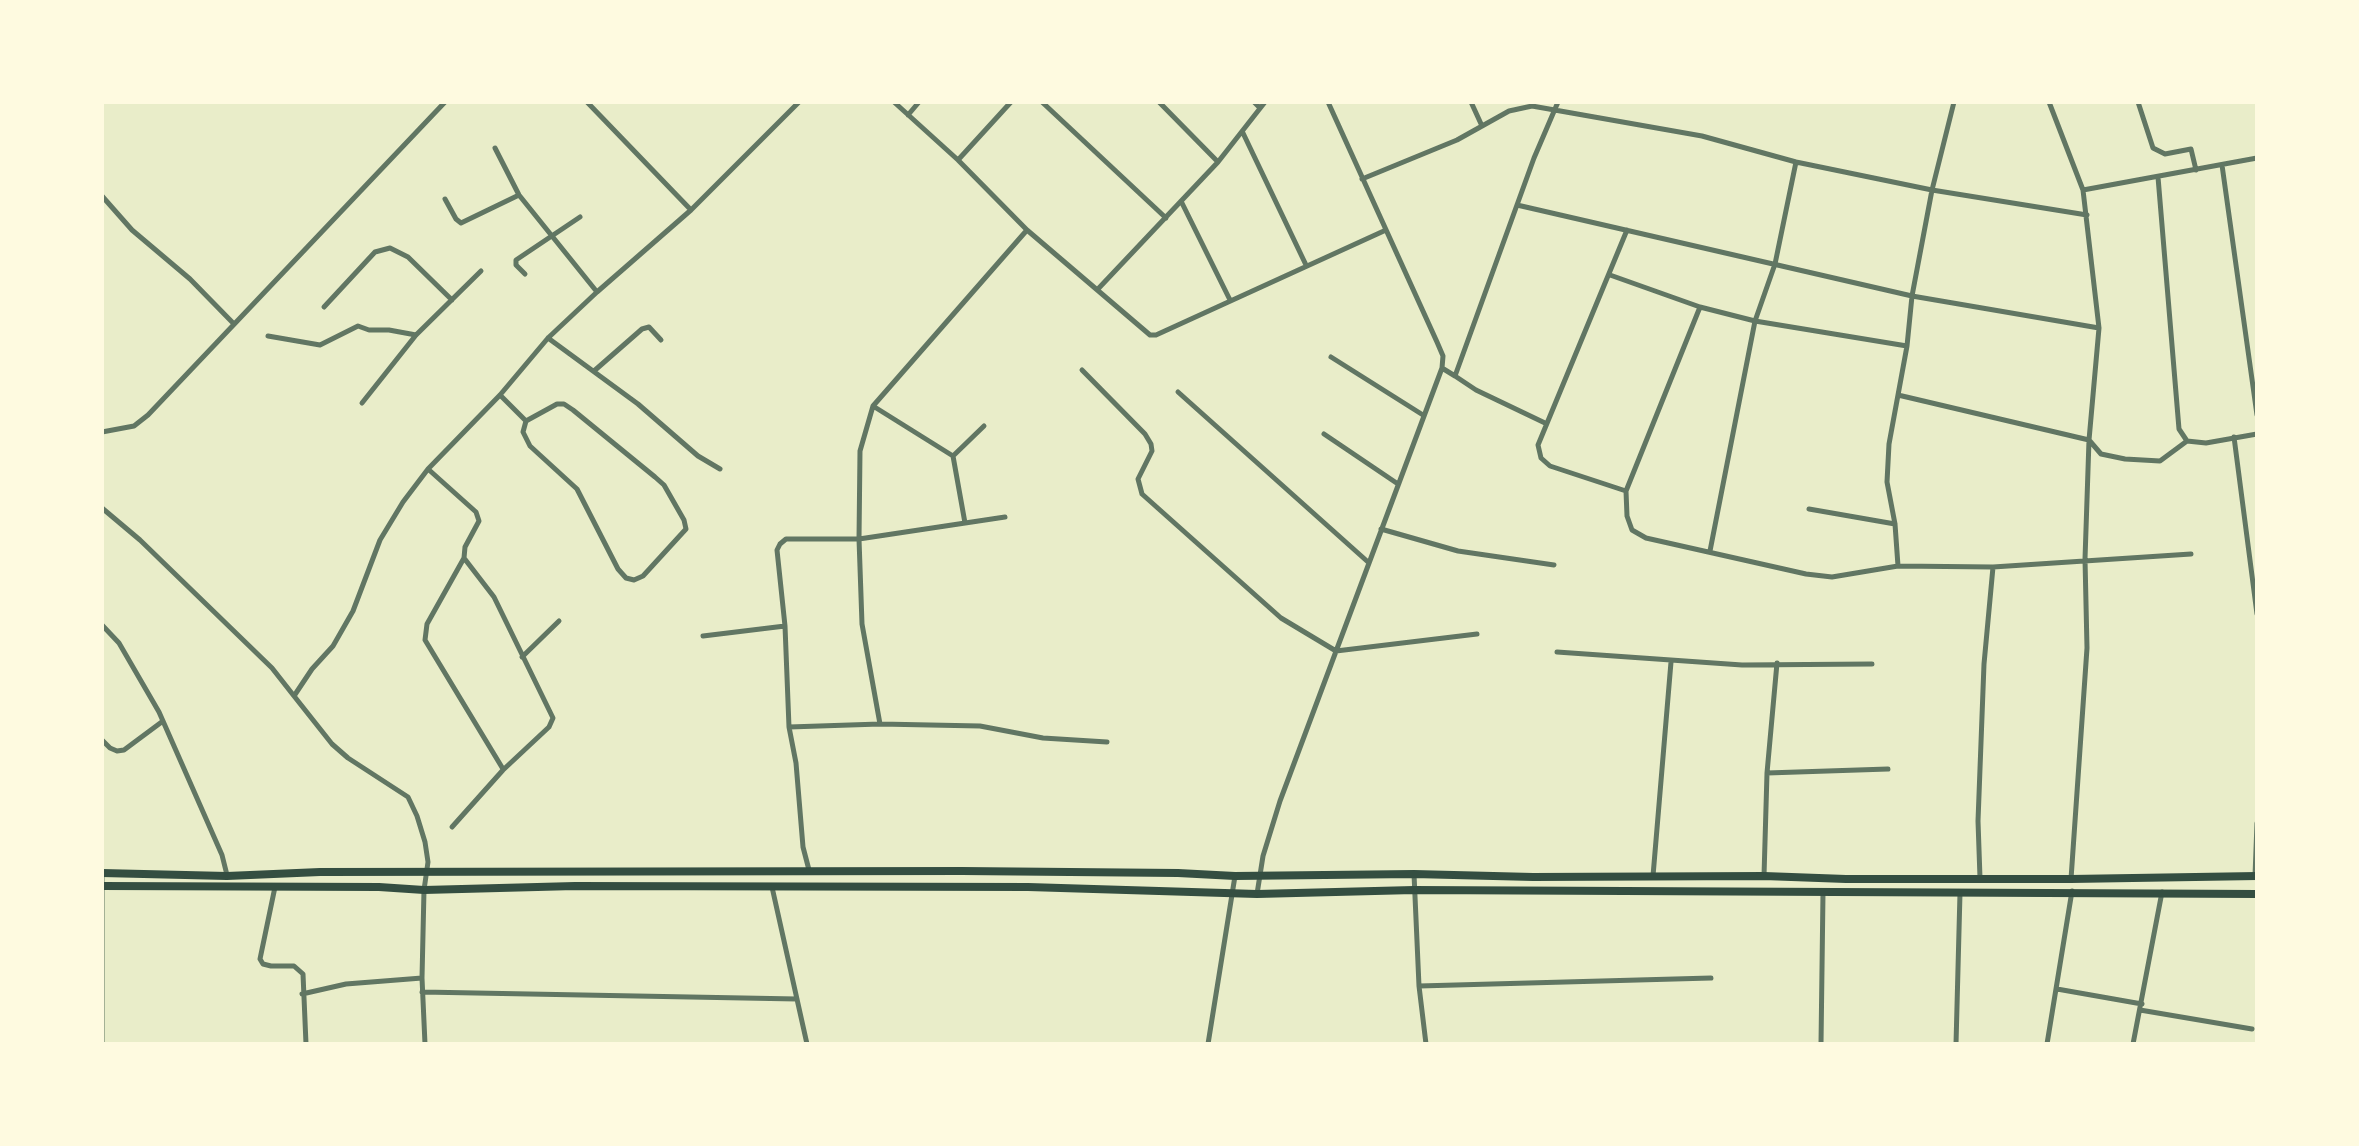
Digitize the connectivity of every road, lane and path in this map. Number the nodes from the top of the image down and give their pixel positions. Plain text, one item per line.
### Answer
1 (445, 102) edge
2 (587, 102) edge
3 (799, 102) edge
4 (894, 102) edge
5 (919, 102) edge
6 (1011, 102) edge
7 (1042, 102) edge
8 (1159, 102) edge
9 (1254, 102) edge
10 (1328, 102) edge
11 (1471, 102) edge
12 (1954, 102) edge
13 (2049, 102) edge
14 (2138, 102) edge
15 (1263, 105) edge
16 (1558, 105) edge
17 (908, 115) junction
18 (1482, 126) junction
19 (1243, 133) junction
20 (495, 148) dead end
21 (2257, 158) edge
22 (958, 160) junction
23 (1218, 162) junction
24 (1796, 162) junction
25 (2222, 165) junction
26 (2196, 170) junction
27 (2158, 177) junction
28 (1362, 179) junction
29 (1932, 190) junction
30 (2083, 190) junction
31 (519, 195) junction
32 (102, 196) edge
33 (445, 199) dead end
34 (1181, 201) junction
35 (1517, 205) junction
36 (691, 210) junction
37 (2087, 215) junction
38 (580, 217) dead end
39 (1166, 218) junction
40 (1027, 230) junction
41 (1386, 230) junction
42 (1627, 230) junction
43 (551, 235) junction
44 (1775, 264) junction
45 (1306, 265) junction
46 (481, 271) dead end
47 (525, 274) dead end
48 (1610, 275) junction
49 (1097, 290) junction
50 (597, 292) junction
51 (1912, 296) junction
52 (452, 300) junction
53 (1230, 300) junction
54 (324, 307) dead end
55 (1700, 307) junction
56 (1755, 321) junction
57 (234, 324) junction
58 (2099, 328) junction
59 (416, 335) junction
60 (268, 336) dead end
61 (548, 338) junction
62 (661, 340) dead end
63 (1907, 346) junction
64 (1331, 357) dead end
65 (1442, 368) junction
66 (1082, 370) dead end
67 (594, 371) junction
68 (1455, 376) junction
69 (1178, 392) dead end
70 (500, 395) junction
71 (1898, 395) junction
72 (362, 403) dead end
73 (873, 406) junction
74 (1423, 415) junction
75 (2257, 415) edge
76 (526, 421) junction
77 (1545, 423) junction
78 (984, 426) dead end
79 (102, 432) edge
80 (1324, 434) dead end
81 (2257, 434) edge
82 (2234, 437) junction
83 (2089, 440) junction
84 (2187, 441) junction
85 (953, 456) junction
86 (428, 469) junction
87 (720, 469) dead end
88 (1398, 484) junction
89 (1626, 491) junction
90 (102, 508) edge
91 (1809, 509) dead end
92 (1005, 517) dead end
93 (965, 523) junction
94 (1895, 524) junction
95 (1381, 529) junction
96 (859, 539) junction
97 (1710, 552) junction
98 (2191, 554) dead end
99 (464, 558) junction
100 (2085, 559) junction
101 (1368, 562) junction
102 (1554, 565) dead end
103 (1898, 566) junction
104 (1993, 567) junction
105 (2257, 614) edge
106 (559, 621) dead end
107 (102, 625) edge
108 (785, 626) junction
109 (1477, 634) dead end
110 (703, 636) dead end
111 (1336, 651) junction
112 (1557, 652) dead end
113 (522, 657) junction
114 (1671, 662) junction
115 (1777, 663) junction
116 (1872, 664) dead end
117 (294, 696) junction
118 (163, 721) junction
119 (880, 724) junction
120 (789, 727) junction
121 (102, 740) edge
122 (1107, 742) dead end
123 (1888, 769) dead end
124 (503, 770) junction
125 (1767, 773) junction
126 (2257, 823) edge
127 (452, 827) dead end
128 (809, 870) junction
129 (102, 873) edge
130 (426, 873) junction
131 (1414, 874) junction
132 (227, 876) junction
133 (1235, 876) junction
134 (1258, 876) junction
135 (1653, 876) junction
136 (1764, 876) junction
137 (2256, 876) edge
138 (1980, 879) junction
139 (2071, 879) junction
140 (102, 886) edge
141 (771, 886) junction
142 (275, 887) junction
143 (424, 890) junction
144 (1414, 890) junction
145 (2072, 891) junction
146 (2162, 892) junction
147 (1234, 893) junction
148 (1823, 893) junction
149 (1960, 893) junction
150 (1257, 894) junction
151 (2257, 894) edge
152 (422, 978) junction
153 (1711, 978) dead end
154 (1419, 986) junction
155 (2057, 989) junction
156 (422, 992) junction
157 (302, 994) junction
158 (797, 999) junction
159 (2141, 1007) junction
160 (2252, 1029) dead end
161 (102, 1044) edge
162 (306, 1044) edge
163 (425, 1044) edge
164 (807, 1044) edge
165 (1208, 1044) edge
166 (1426, 1044) edge
167 (1821, 1044) edge
168 (1956, 1044) edge
169 (2047, 1044) edge
170 (2133, 1044) edge

1 - 57 street
2 - 36 street
3 - 36 street
4 - 17 street
5 - 17 street
6 - 22 street
7 - 39 street
8 - 23 street
9 - 15 street
10 - 28 street
11 - 18 street
12 - 29 street
13 - 30 street
14 - 26 street
15 - 19 street
16 - 18 street
16 - 24 street
16 - 35 street
17 - 22 street
18 - 28 street
19 - 23 street
19 - 45 street
20 - 31 street
21 - 25 street
22 - 40 street
23 - 34 street
24 - 29 street
24 - 44 street
25 - 26 street
25 - 75 street
26 - 27 street
27 - 30 street
27 - 84 street
28 - 41 street
29 - 37 street
29 - 51 street
30 - 37 street
31 - 33 street
31 - 43 street
32 - 57 street
34 - 39 street
34 - 53 street
35 - 42 street
35 - 68 street
36 - 50 street
37 - 58 street
38 - 43 street
39 - 49 street
40 - 49 street
40 - 73 street
41 - 45 street
41 - 65 street
42 - 44 street
42 - 48 street
43 - 47 street
43 - 50 street
44 - 51 street
44 - 56 street
45 - 53 street
46 - 52 street
48 - 55 street
48 - 77 street
49 - 53 street
50 - 61 street
51 - 58 street
51 - 63 street
52 - 54 street
52 - 59 street
55 - 56 street
55 - 89 street
56 - 63 street
56 - 97 street
57 - 79 street
58 - 83 street
59 - 60 street
59 - 72 street
61 - 67 street
61 - 70 street
62 - 67 street
63 - 71 street
64 - 74 street
65 - 68 street
65 - 74 street
66 - 111 street
67 - 87 street
68 - 77 street
69 - 101 street
70 - 76 street
70 - 86 street
71 - 83 street
71 - 94 street
73 - 85 street
73 - 96 street
74 - 88 street
76 - 76 street
77 - 89 street
78 - 85 street
80 - 88 street
81 - 82 street
82 - 84 street
82 - 105 street
83 - 84 street
83 - 100 street
85 - 93 street
86 - 99 street
86 - 117 street
88 - 95 street
89 - 97 street
90 - 117 street
91 - 94 street
92 - 93 street
93 - 96 street
94 - 103 street
95 - 101 street
95 - 102 street
96 - 108 street
96 - 119 street
97 - 103 street
98 - 100 street
99 - 113 street
99 - 124 street
100 - 104 street
100 - 139 street
101 - 111 street
103 - 104 street
104 - 138 street
106 - 113 street
107 - 118 street
108 - 110 street
108 - 120 street
109 - 111 street
111 - 134 street
112 - 114 street
113 - 124 street
114 - 115 street
114 - 135 street
115 - 116 street
115 - 125 street
117 - 130 street
118 - 121 street
118 - 132 street
119 - 120 street
119 - 122 street
120 - 128 street
123 - 125 street
124 - 127 street
125 - 136 street
126 - 137 street
128 - 130 main road
128 - 133 main road
129 - 132 main road
129 - 140 street
130 - 132 main road
130 - 143 street
131 - 134 main road
131 - 135 main road
131 - 144 street
133 - 134 main road
133 - 147 street
134 - 150 street
135 - 136 main road
136 - 138 main road
137 - 139 main road
138 - 139 main road
140 - 142 main road
140 - 161 street
141 - 143 main road
141 - 147 main road
141 - 158 street
142 - 143 main road
142 - 157 street
143 - 152 street
144 - 148 main road
144 - 150 main road
144 - 154 street
145 - 146 main road
145 - 149 main road
145 - 155 street
146 - 151 main road
146 - 159 street
147 - 150 main road
147 - 165 street
148 - 149 main road
148 - 167 street
149 - 168 street
152 - 156 street
152 - 157 street
153 - 154 street
154 - 166 street
155 - 159 street
155 - 169 street
156 - 158 street
156 - 163 street
157 - 162 street
158 - 164 street
159 - 160 street
159 - 170 street

